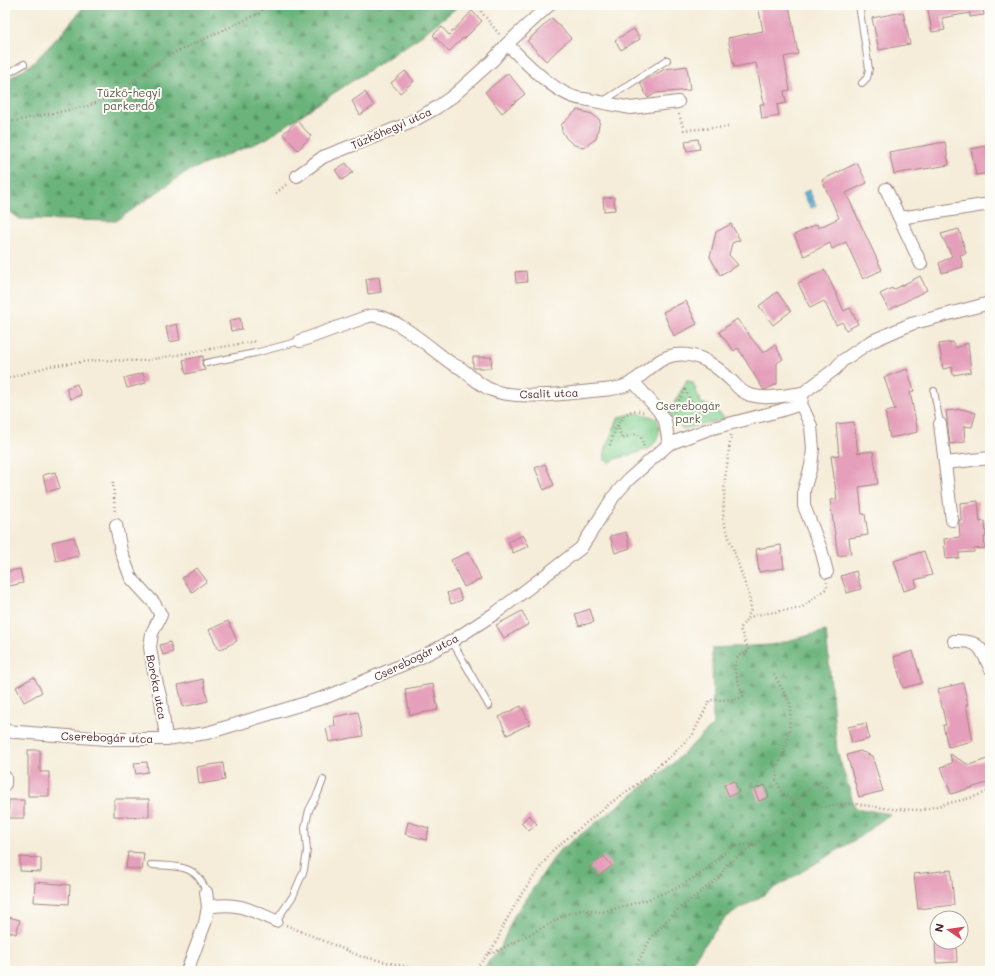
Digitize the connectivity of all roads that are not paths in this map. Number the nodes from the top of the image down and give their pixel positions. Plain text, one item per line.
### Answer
1 (549, 5) edge
2 (859, 5) edge
3 (507, 44) junction
4 (667, 60) dead end
5 (24, 64) dead end
6 (5, 75) edge
7 (862, 83) dead end
8 (602, 102) junction
9 (677, 102) road end
10 (297, 176) dead end
11 (886, 189) dead end
12 (990, 204) edge
13 (900, 218) junction
14 (921, 264) dead end
15 (990, 303) edge
16 (300, 342) joint
17 (206, 363) dead end
18 (633, 381) junction
19 (934, 391) dead end
20 (802, 399) junction
21 (940, 424) joint
22 (669, 444) junction
23 (990, 458) edge
24 (945, 463) junction
25 (952, 520) dead end
26 (116, 525) road end
27 (826, 572) road end
28 (452, 641) junction
29 (954, 641) dead end
30 (990, 668) edge
31 (489, 706) dead end
32 (5, 731) edge
33 (166, 739) junction
34 (5, 777) edge
35 (323, 780) dead end
36 (5, 784) edge
37 (151, 865) dead end
38 (206, 892) joint
39 (208, 907) junction
40 (276, 921) joint
41 (187, 971) edge

1 - 3 street, Tűzkőhegyi utca
2 - 7 lane
3 - 8 street
3 - 10 street, Tűzkőhegyi utca
4 - 8 lane
5 - 6 lane
8 - 9 street
11 - 13 street
12 - 13 street
13 - 14 street
15 - 20 street, Cserebogár utca
16 - 17 lane
16 - 18 street, Csalit utca
18 - 20 street, Csalit utca
18 - 22 street
19 - 21 lane
20 - 22 street, Cserebogár utca
20 - 27 street
21 - 24 street
22 - 28 street, Cserebogár utca
23 - 24 street
24 - 25 street
26 - 33 street, Boróka utca
28 - 31 lane
28 - 33 street, Cserebogár utca
29 - 30 street
32 - 33 street, Cserebogár utca
34 - 36 street
35 - 40 lane
37 - 38 lane
38 - 39 street
39 - 40 street
39 - 41 street

